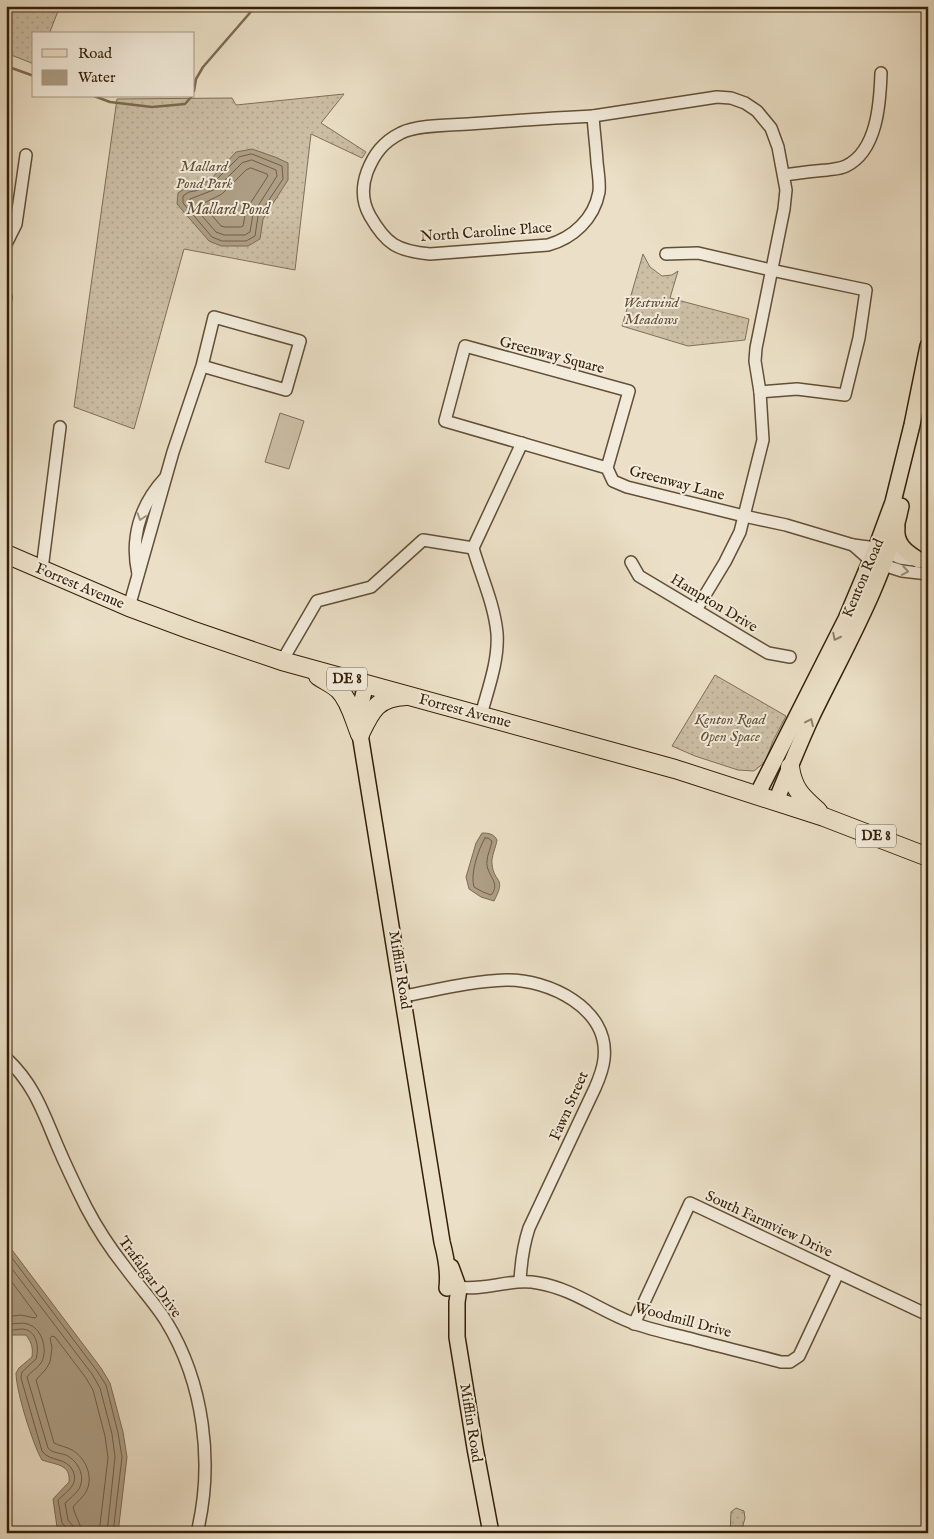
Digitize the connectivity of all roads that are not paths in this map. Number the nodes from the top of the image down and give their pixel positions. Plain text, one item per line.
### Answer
1 (881, 73) dead end
2 (593, 116) junction
3 (26, 155) dead end
4 (784, 175) junction
5 (6, 244) edge
6 (666, 254) dead end
7 (771, 270) junction
8 (928, 346) edge
9 (202, 366) junction
10 (928, 376) edge
11 (760, 392) junction
12 (60, 427) dead end
13 (522, 443) junction
14 (607, 468) junction
15 (899, 513) junction
16 (744, 516) junction
17 (473, 548) junction
18 (6, 554) edge
19 (879, 557) junction
20 (924, 561) edge
21 (632, 562) dead end
22 (42, 569) junction
23 (928, 574) edge
24 (129, 607) junction
25 (696, 610) junction
26 (790, 657) dead end
27 (282, 661) junction
28 (300, 666) junction
29 (366, 684) junction
30 (411, 696) junction
31 (481, 715) junction
32 (360, 734) junction
33 (790, 767) junction
34 (757, 795) junction
35 (776, 801) junction
36 (824, 816) junction
37 (928, 857) edge
38 (404, 996) junction
39 (6, 1058) edge
40 (838, 1273) junction
41 (520, 1282) junction
42 (457, 1290) junction
43 (928, 1315) edge
44 (634, 1324) junction
45 (197, 1533) edge
46 (491, 1533) edge

1 - 4 street
2 - 2 street, North Caroline Place
2 - 4 street, North Caroline Place
3 - 5 street
4 - 7 street, North Caroline Place
6 - 7 street
7 - 11 street, North Caroline Place
7 - 11 street
8 - 19 main road, Kenton Road
9 - 9 street
9 - 24 street
10 - 15 main road, Kenton Road
11 - 16 street, North Caroline Place
12 - 22 street
13 - 14 street
13 - 14 street, Greenway Square
13 - 17 street
14 - 16 street, Greenway Lane
15 - 19 main road, Kenton Road
15 - 20 main road
16 - 19 street, Greenway Lane
16 - 25 street, North Caroline Place
17 - 27 street
17 - 31 street
18 - 22 highway, Forrest Avenue / DE 8
19 - 20 street
19 -> 23 street
33 -> 19 main road, Kenton Road
19 -> 34 main road, Kenton Road
21 - 25 street, Hampton Drive
22 - 24 highway, Forrest Avenue / DE 8
24 - 27 highway, Forrest Avenue / DE 8
25 - 26 street, Hampton Drive
27 - 28 highway, Forrest Avenue / DE 8
28 - 29 highway, Forrest Avenue / DE 8
28 - 32 highway
29 - 30 highway, Forrest Avenue / DE 8
29 - 32 main road, Mifflin Road
30 - 31 highway, Forrest Avenue / DE 8
30 - 32 highway
31 - 34 highway, Forrest Avenue / DE 8
32 - 38 main road, Mifflin Road
33 - 35 main road, Kenton Road
33 - 36 highway
34 - 35 highway, Forrest Avenue / DE 8
35 - 36 highway, Forrest Avenue / DE 8
36 - 37 highway, Forrest Avenue / DE 8
38 - 41 street, Fawn Street
38 - 42 main road, Mifflin Road
39 - 45 street, Trafalgar Drive
40 - 43 street, South Farmview Drive
40 - 44 street, Woodmill Drive
40 - 44 street, South Farmview Drive
41 - 42 street, Woodmill Drive
41 - 44 street, Woodmill Drive
42 - 46 main road, Mifflin Road

